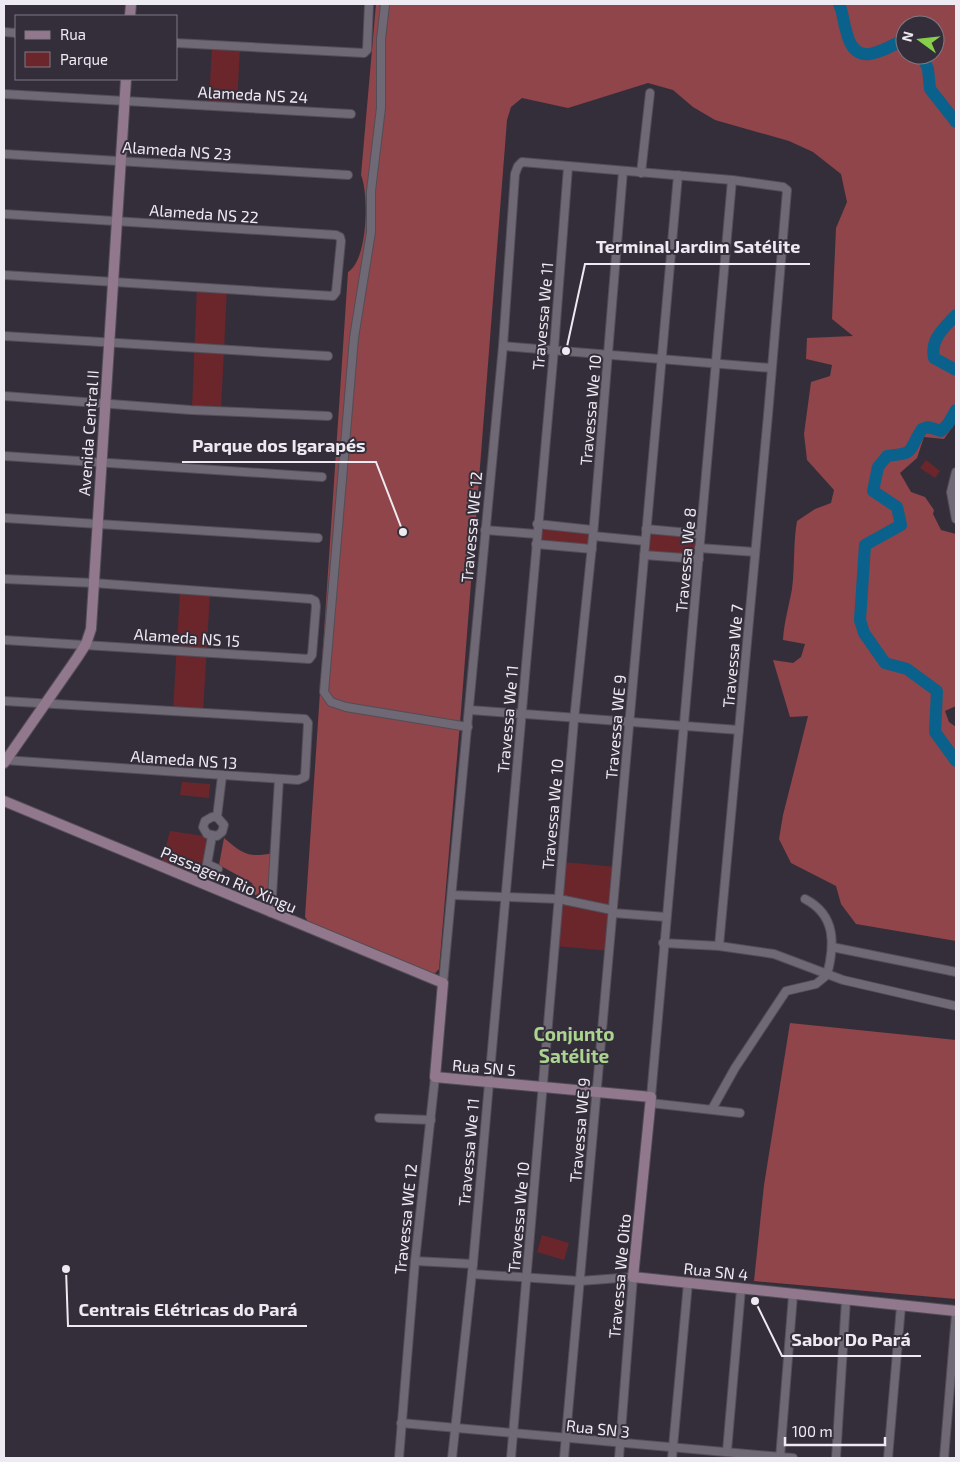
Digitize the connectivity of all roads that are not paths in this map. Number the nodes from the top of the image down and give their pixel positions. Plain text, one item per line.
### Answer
1 (369, 4) edge
2 (385, 5) edge
3 (178, 43) edge
4 (126, 80) edge
5 (4, 94) edge
6 (650, 94) dead end
7 (125, 101) junction
8 (351, 114) dead end
9 (4, 154) edge
10 (120, 160) junction
11 (568, 167) junction
12 (623, 172) junction
13 (641, 173) junction
14 (678, 175) junction
15 (348, 176) dead end
16 (732, 180) junction
17 (4, 214) edge
18 (117, 220) junction
19 (4, 275) edge
20 (114, 282) junction
21 (4, 336) edge
22 (110, 343) junction
23 (503, 346) junction
24 (554, 350) junction
25 (608, 354) junction
26 (328, 356) dead end
27 (662, 359) junction
28 (716, 363) junction
29 (772, 368) junction
30 (4, 396) edge
31 (105, 402) junction
32 (328, 416) dead end
33 (4, 456) edge
34 (101, 462) junction
35 (956, 472) edge
36 (322, 477) dead end
37 (4, 518) edge
38 (956, 519) edge
39 (96, 523) junction
40 (537, 524) junction
41 (646, 529) junction
42 (485, 530) junction
43 (593, 533) junction
44 (536, 534) junction
45 (700, 534) junction
46 (318, 538) dead end
47 (645, 541) junction
48 (536, 544) junction
49 (700, 548) junction
50 (592, 549) junction
51 (755, 552) junction
52 (644, 555) junction
53 (698, 559) junction
54 (4, 579) edge
55 (94, 582) junction
56 (4, 640) edge
57 (86, 644) junction
58 (4, 701) edge
59 (45, 704) junction
60 (470, 710) junction
61 (522, 714) junction
62 (574, 720) junction
63 (628, 723) junction
64 (685, 727) junction
65 (468, 728) junction
66 (739, 730) junction
67 (4, 761) edge
68 (222, 776) junction
69 (279, 779) junction
70 (4, 801) edge
71 (216, 818) junction
72 (212, 836) junction
73 (218, 869) dead end
74 (452, 895) junction
75 (505, 898) junction
76 (559, 899) junction
77 (805, 899) dead end
78 (270, 912) junction
79 (612, 912) junction
80 (666, 917) junction
81 (663, 943) junction
82 (719, 946) junction
83 (832, 947) junction
84 (956, 972) edge
85 (827, 975) junction
86 (443, 983) junction
87 (956, 1006) edge
88 (435, 1077) junction
89 (489, 1082) junction
90 (543, 1087) junction
91 (596, 1092) junction
92 (651, 1100) junction
93 (712, 1108) junction
94 (740, 1113) dead end
95 (379, 1118) dead end
96 (431, 1120) junction
97 (415, 1261) junction
98 (472, 1264) junction
99 (472, 1274) junction
100 (633, 1277) junction
101 (526, 1279) junction
102 (580, 1281) junction
103 (688, 1283) junction
104 (741, 1289) junction
105 (793, 1295) junction
106 (846, 1300) junction
107 (901, 1306) junction
108 (956, 1313) edge
109 (401, 1423) junction
110 (454, 1428) junction
111 (513, 1433) junction
112 (565, 1438) junction
113 (620, 1444) junction
114 (673, 1448) junction
115 (727, 1452) junction
116 (780, 1457) edge
117 (399, 1458) edge
118 (452, 1458) edge
119 (510, 1458) edge
120 (564, 1458) edge
121 (619, 1458) edge
122 (672, 1458) edge
123 (793, 1458) edge
124 (836, 1458) edge
125 (888, 1458) edge
126 (944, 1458) edge

1 - 3 street
2 - 65 street
4 - 7 main road, Avenida Central II
5 - 7 street, Alameda NS 24
6 - 13 street
7 - 8 street, Alameda NS 24
7 - 10 main road, Avenida Central II
9 - 10 street, Alameda NS 23
10 - 15 street, Alameda NS 23
10 - 18 main road, Avenida Central II
11 - 12 street
11 - 23 street
11 - 24 street, Travessa We 11
12 - 13 street
12 - 25 street, Travessa We 10
13 - 14 street
14 - 16 street
14 - 27 street, Travessa WE 9
16 - 28 street, Travessa We 8
16 - 29 street
17 - 18 street, Alameda NS 22
18 - 20 main road, Avenida Central II
18 - 20 street, Alameda NS 22
19 - 20 street
20 - 22 main road, Avenida Central II
21 - 22 street
22 - 26 street
22 - 31 main road, Avenida Central II
23 - 24 street
23 - 42 street, Travessa WE 12
24 - 25 street
24 - 40 street, Travessa We 11
25 - 27 street
25 - 43 street, Travessa We 10
27 - 28 street
27 - 41 street, Travessa WE 9
28 - 29 street
28 - 45 street, Travessa We 8
29 - 51 street, Travessa We 7
30 - 31 street
31 - 32 street
31 - 34 main road, Avenida Central II
33 - 34 street
34 - 36 street
34 - 39 main road, Avenida Central II
35 - 38 street
37 - 39 street
39 - 46 street
39 - 55 main road, Avenida Central II
40 - 43 street
40 - 44 street, Travessa We 11
41 - 45 street
41 - 47 street, Travessa WE 9
42 - 44 street
42 - 60 street, Travessa WE 12
43 - 47 street
43 - 50 street, Travessa We 10
44 - 48 street, Travessa We 11
45 - 49 street, Travessa We 8
47 - 52 street, Travessa WE 9
48 - 50 street
48 - 61 street, Travessa We 11
49 - 51 street
49 - 53 street, Travessa We 8
50 - 62 street, Travessa We 10
51 - 66 street, Travessa We 7
52 - 53 street
52 - 63 street, Travessa WE 9
53 - 64 street, Travessa We 8
54 - 55 street
55 - 57 main road, Avenida Central II
55 - 57 street, Alameda NS 15
56 - 57 street, Alameda NS 15
57 - 59 main road, Avenida Central II
58 - 59 street
59 - 67 main road, Avenida Central II
59 - 69 street, Alameda NS 13
60 - 61 street
60 - 65 street
61 - 62 street
61 - 75 street, Travessa We 11
62 - 63 street
62 - 76 street, Travessa We 10
63 - 64 street
63 - 79 street, Travessa WE 9
64 - 66 street
64 - 80 street, Travessa We 8
65 - 74 street
66 - 82 street, Travessa We 7
67 - 68 street, Alameda NS 13
68 - 69 street, Alameda NS 13
68 - 71 street
69 - 78 street
70 - 78 main road, Passagem Rio Xingu
71 - 72 street
71 - 72 street
72 - 73 street
74 - 75 street
74 - 86 street
75 - 76 street
75 - 89 street, Travessa We 11
76 - 79 street
76 - 90 street, Travessa We 10
77 - 83 street
78 - 86 main road, Passagem Rio Xingu
79 - 80 street
79 - 91 street, Travessa WE 9
80 - 81 street, Travessa We 8
81 - 82 street
81 - 92 street
82 - 85 street
83 - 84 street
83 - 85 street
85 - 87 street
85 - 93 street
86 - 88 main road, Travessa WE 12
88 - 89 main road, Rua SN 5
88 - 96 street, Travessa WE 12
89 - 90 main road, Rua SN 5
89 - 98 street, Travessa We 11
90 - 91 main road, Rua SN 5
90 - 101 street, Travessa We 10
91 - 92 main road, Rua SN 5
91 - 102 street, Travessa WE 9
92 - 93 street
92 - 100 main road, Travessa We Oito
93 - 94 street
95 - 96 street
96 - 97 street, Travessa WE 12
97 - 98 street
97 - 109 street, Travessa WE 12
98 - 99 street, Travessa We 11
99 - 101 street, Rua SN 4
99 - 110 street, Travessa We 11
100 - 102 street, Rua SN 4
100 - 103 main road, Rua SN 4
100 - 113 street, Travessa We Oito
101 - 102 street, Rua SN 4
101 - 111 street, Travessa We 10
102 - 112 street, Travessa WE 9
103 - 104 main road, Rua SN 4
103 - 114 street
104 - 105 main road, Rua SN 4
104 - 115 street
105 - 106 main road, Rua SN 4
105 - 116 street
106 - 107 main road, Rua SN 4
106 - 124 street
107 - 108 main road, Rua SN 4
107 - 125 street
108 - 126 street
109 - 110 street, Rua SN 3
109 - 117 street, Travessa WE 12
110 - 111 street, Rua SN 3
110 - 118 street, Travessa We 11
111 - 112 street, Rua SN 3
111 - 119 street, Travessa We 10
112 - 113 street, Rua SN 3
112 - 120 street, Travessa WE 9
113 - 114 street, Rua SN 3
113 - 121 street, Travessa We Oito
114 - 115 street, Rua SN 3
114 - 122 street
115 - 116 street, Rua SN 3
116 - 123 street, Rua SN 3

